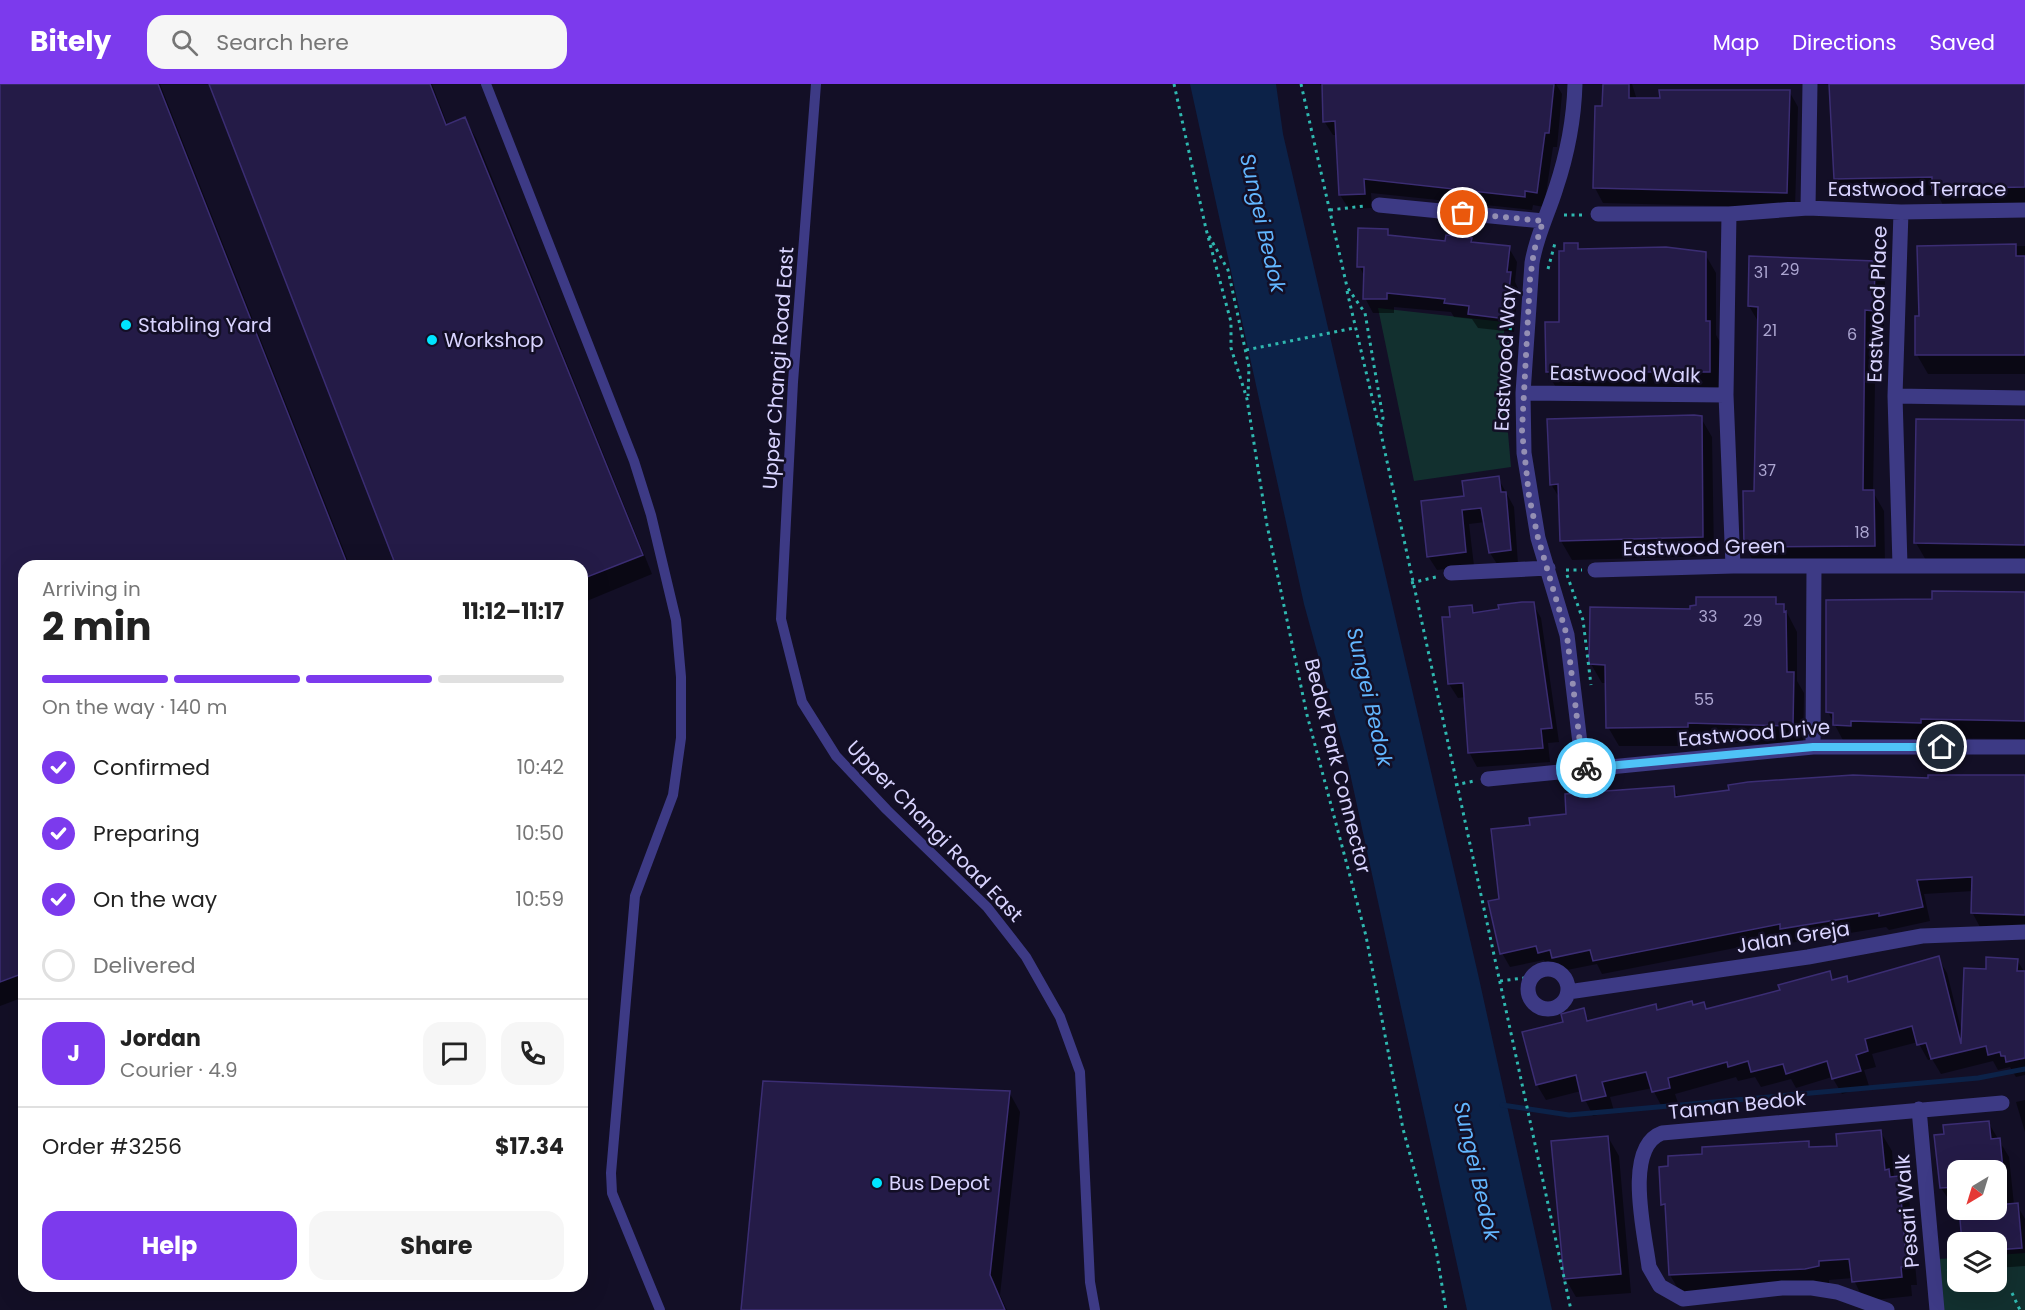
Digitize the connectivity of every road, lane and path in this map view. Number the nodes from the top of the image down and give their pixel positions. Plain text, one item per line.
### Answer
1 (486, 84) edge
2 (816, 84) edge
3 (1174, 84) edge
4 (1301, 84) edge
5 (1575, 84) edge
6 (1810, 84) edge
7 (1567, 204) dead end
8 (1378, 205) joint
9 (1808, 208) junction
10 (1330, 210) junction
11 (2025, 210) edge
12 (1901, 212) junction
13 (1598, 214) joint
14 (1729, 214) junction
15 (1564, 215) junction
16 (1543, 221) junction
17 (1561, 223) dead end
18 (1206, 229) junction
19 (1556, 240) dead end
20 (1547, 274) dead end
21 (1347, 287) junction
22 (1354, 328) junction
23 (1245, 350) junction
24 (1522, 393) junction
25 (1726, 395) junction
26 (1895, 396) junction
27 (2025, 398) edge
28 (1247, 399) junction
29 (1380, 429) junction
30 (1562, 560) dead end
31 (1900, 565) junction
32 (1733, 566) junction
33 (1814, 566) junction
34 (2025, 566) edge
35 (1548, 568) junction
36 (1595, 570) dead end
37 (1451, 573) joint
38 (1412, 583) junction
39 (1591, 690) dead end
40 (1813, 747) junction
41 (2025, 747) edge
42 (1583, 768) junction
43 (1488, 779) dead end
44 (2025, 932) edge
45 (1531, 977) junction
46 (1500, 981) junction
47 (1568, 992) junction
48 (2002, 1103) dead end
49 (1919, 1109) junction
50 (2012, 1293) dead end
51 (660, 1310) edge
52 (1095, 1310) edge
53 (1446, 1310) edge
54 (1571, 1310) edge
55 (1887, 1310) edge
56 (1937, 1310) edge
57 (2020, 1310) edge

1 - 51 lane
2 - 52 lane, Upper Changi Road East
3 - 18 path, Bedok Park Connector
4 - 10 path
5 - 16 street, Eastwood Way
6 - 9 street, Eastwood Terrace
7 - 15 path
8 - 10 path
8 - 16 street
9 - 12 street, Eastwood Terrace
9 - 14 street, Eastwood Terrace
10 - 21 path
11 - 12 street, Eastwood Terrace
12 - 26 street, Eastwood Place
13 - 14 street, Eastwood Terrace
13 - 15 path
14 - 25 street, Eastwood Walk
15 - 17 path
16 - 24 street, Eastwood Way
18 - 23 path, Bedok Park Connector
18 - 28 path, Bedok Park Connector
19 - 20 path
21 - 22 path
21 - 29 path
22 - 23 path
22 - 29 path
23 - 28 path, Bedok Park Connector
24 - 25 street, Eastwood Walk
24 - 35 street, Eastwood Way
25 - 32 street, Eastwood Walk
26 - 27 street, Eastwood Place
26 - 31 street, Eastwood Place
28 - 53 path, Bedok Park Connector
29 - 38 path
30 - 39 path
31 - 33 street, Eastwood Green
31 - 34 street, Eastwood Green
32 - 33 street, Eastwood Green
32 - 36 street, Eastwood Green
33 - 40 street, Eastwood Green
35 - 37 street
35 - 42 street, Eastwood Way
37 - 38 path
38 - 46 path
40 - 41 street, Eastwood Drive
40 - 42 street, Eastwood Drive
42 - 43 street, Eastwood Drive
44 - 47 street, Jalan Greja
45 - 46 path
45 - 47 street
45 - 47 street
46 - 54 path
48 - 49 street, Taman Bedok
49 - 55 street, Taman Bedok
49 - 56 street, Pesari Walk
50 - 57 path

